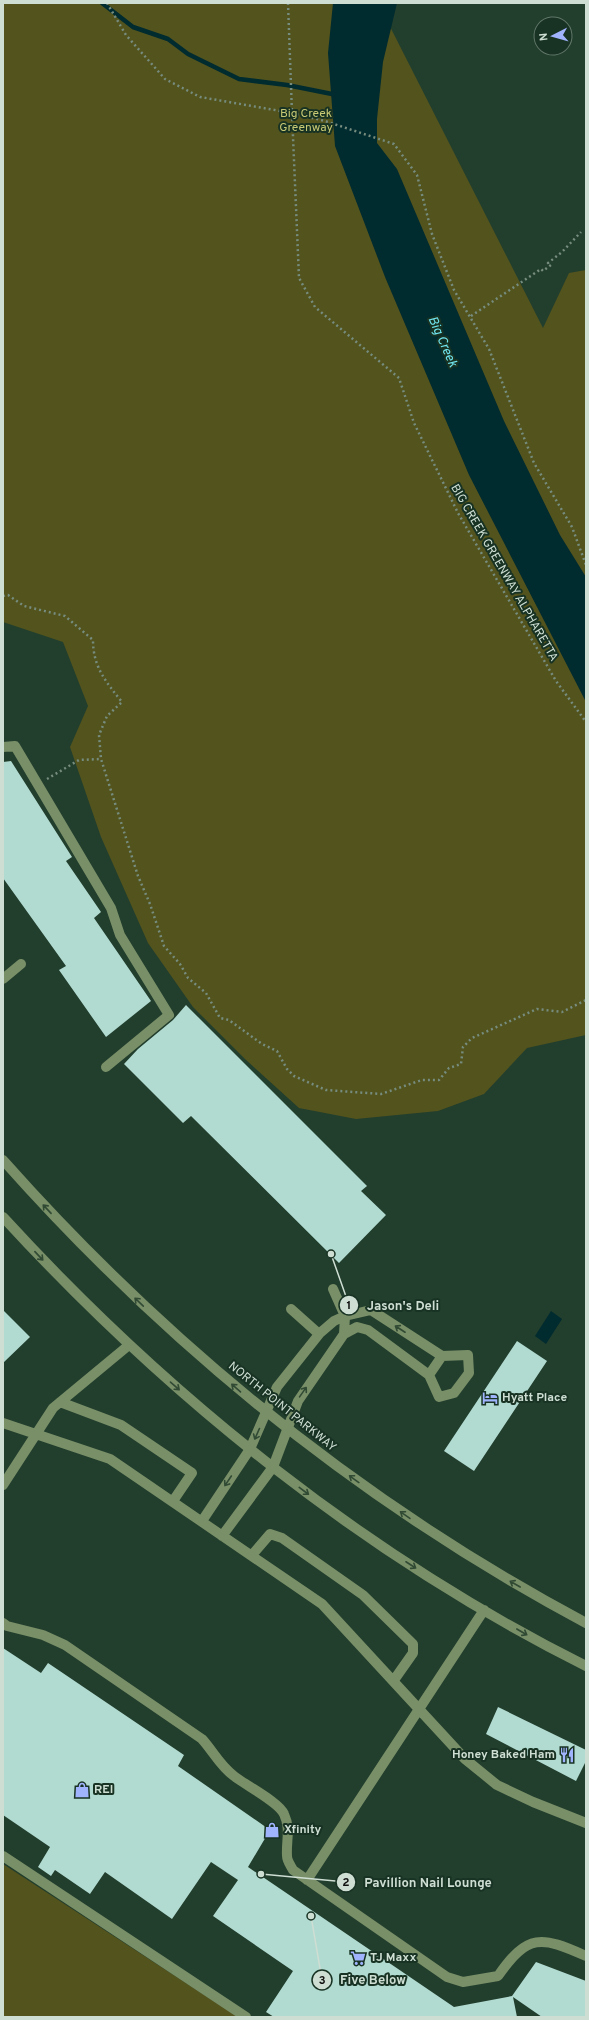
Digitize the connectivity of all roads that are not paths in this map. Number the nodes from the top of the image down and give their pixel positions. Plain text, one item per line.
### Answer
1 (3, 747) edge
2 (20, 964) dead end
3 (3, 979) edge
4 (106, 1068) dead end
5 (3, 1160) edge
6 (3, 1217) edge
7 (333, 1289) dead end
8 (291, 1309) dead end
9 (345, 1316) junction
10 (319, 1334) junction
11 (344, 1334) junction
12 (128, 1344) junction
13 (442, 1356) junction
14 (429, 1375) junction
15 (60, 1402) junction
16 (266, 1413) junction
17 (3, 1423) edge
18 (286, 1429) junction
19 (37, 1434) junction
20 (250, 1449) junction
21 (273, 1467) junction
22 (3, 1486) edge
23 (172, 1501) junction
24 (202, 1521) junction
25 (222, 1536) junction
26 (252, 1556) junction
27 (484, 1610) junction
28 (3, 1623) edge
29 (586, 1623) edge
30 (586, 1666) edge
31 (394, 1680) junction
32 (420, 1708) junction
33 (586, 1823) edge
34 (3, 1856) edge
35 (307, 1880) junction
36 (586, 1956) edge
37 (246, 2017) edge

1 - 4 street
2 - 3 street
16 -> 5 street, NORTH POINT PARKWAY
6 -> 12 street
7 - 9 street
8 - 10 street
9 - 10 street
9 - 11 street
13 -> 9 street
10 - 16 street
11 - 14 street
18 -> 11 street
12 - 15 street
12 -> 20 street
13 - 14 street
13 - 14 street
15 - 19 street
15 - 23 street
16 - 18 street, NORTH POINT PARKWAY
16 -> 20 street
17 - 19 street
18 - 21 street
29 -> 18 street, NORTH POINT PARKWAY
19 - 22 street
19 - 23 street
20 - 21 street
20 -> 24 street
21 - 25 street
21 -> 27 street
23 - 24 street
24 - 25 street
25 - 26 street
26 - 31 street
26 - 31 street
27 -> 30 street
27 - 32 street
28 - 35 street
31 - 32 street
32 - 33 street
32 - 35 street
34 - 37 street
35 - 36 street

